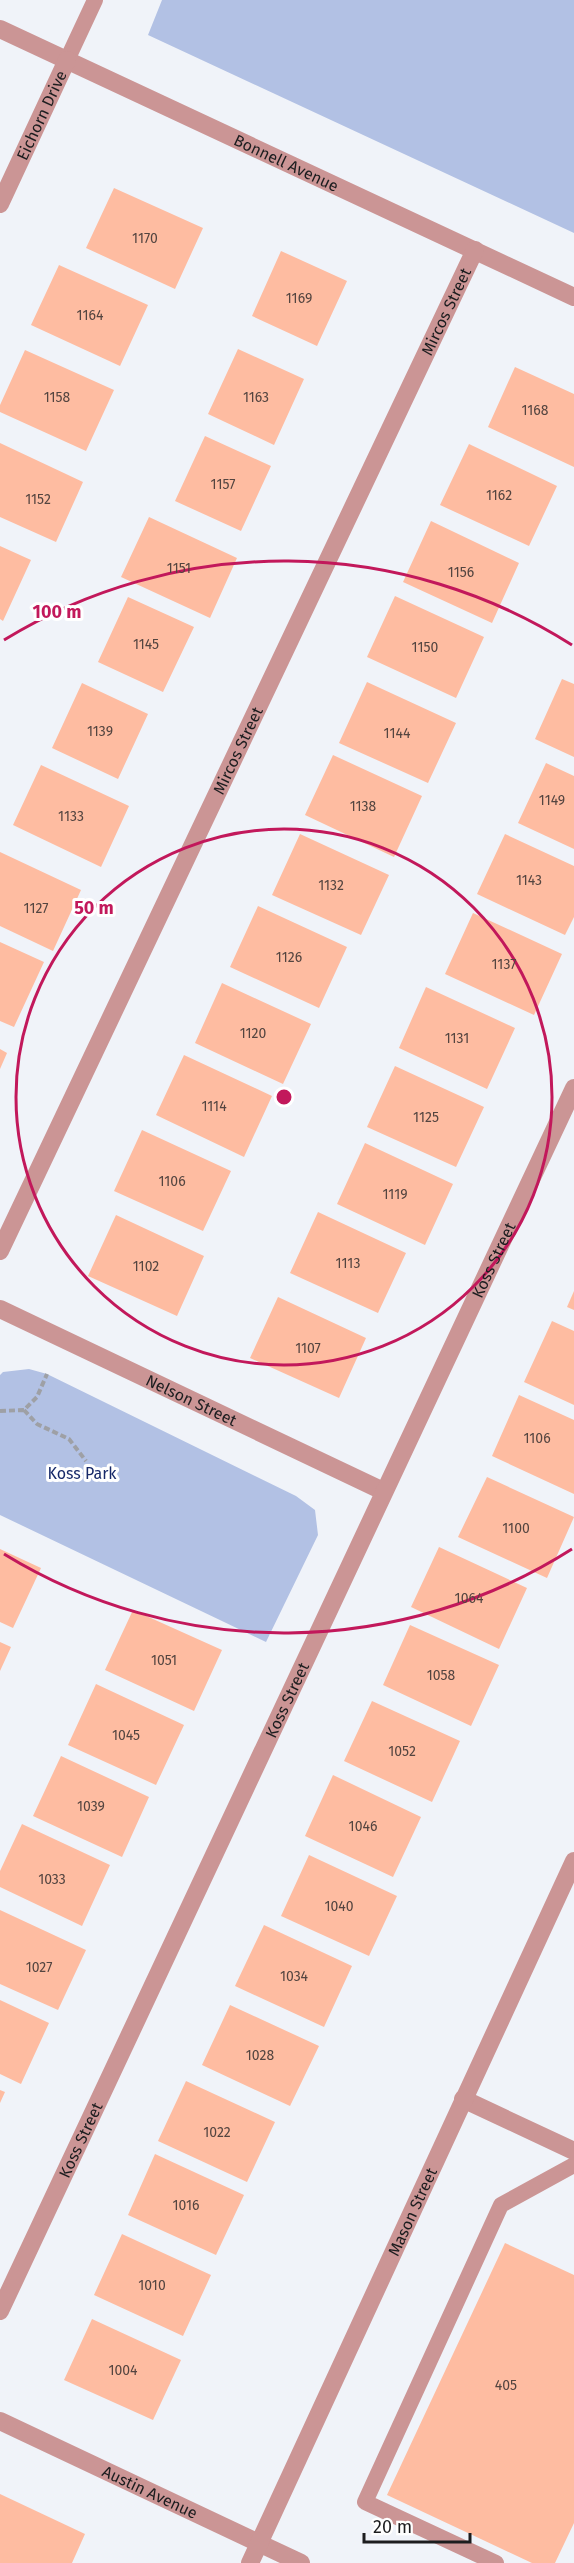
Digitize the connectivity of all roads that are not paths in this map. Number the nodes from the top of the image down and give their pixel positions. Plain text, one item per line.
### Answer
1 (95, 0) edge
2 (0, 29) edge
3 (68, 60) junction
4 (0, 204) edge
5 (475, 250) junction
6 (574, 297) edge
7 (574, 1088) edge
8 (0, 1251) edge
9 (0, 1309) edge
10 (383, 1491) junction
11 (574, 1861) edge
12 (464, 2099) junction
13 (574, 2151) edge
14 (574, 2166) edge
15 (0, 2311) edge
16 (0, 2421) edge
17 (259, 2543) junction
18 (249, 2563) edge
19 (301, 2563) edge
20 (496, 2563) edge

1 - 3 lane
2 - 3 street, Bonnell Avenue
3 - 4 street, Eichorn Drive
3 - 5 street, Bonnell Avenue
5 - 6 street, Bonnell Avenue
5 - 8 street, Mircos Street
7 - 10 street, Koss Street
9 - 10 street, Nelson Street
10 - 15 street, Koss Street
11 - 12 street, Mason Street
12 - 13 street
12 - 17 street, Mason Street
14 - 20 lane
16 - 17 street, Austin Avenue
17 - 18 street, Mason Street
17 - 19 street, Austin Avenue

